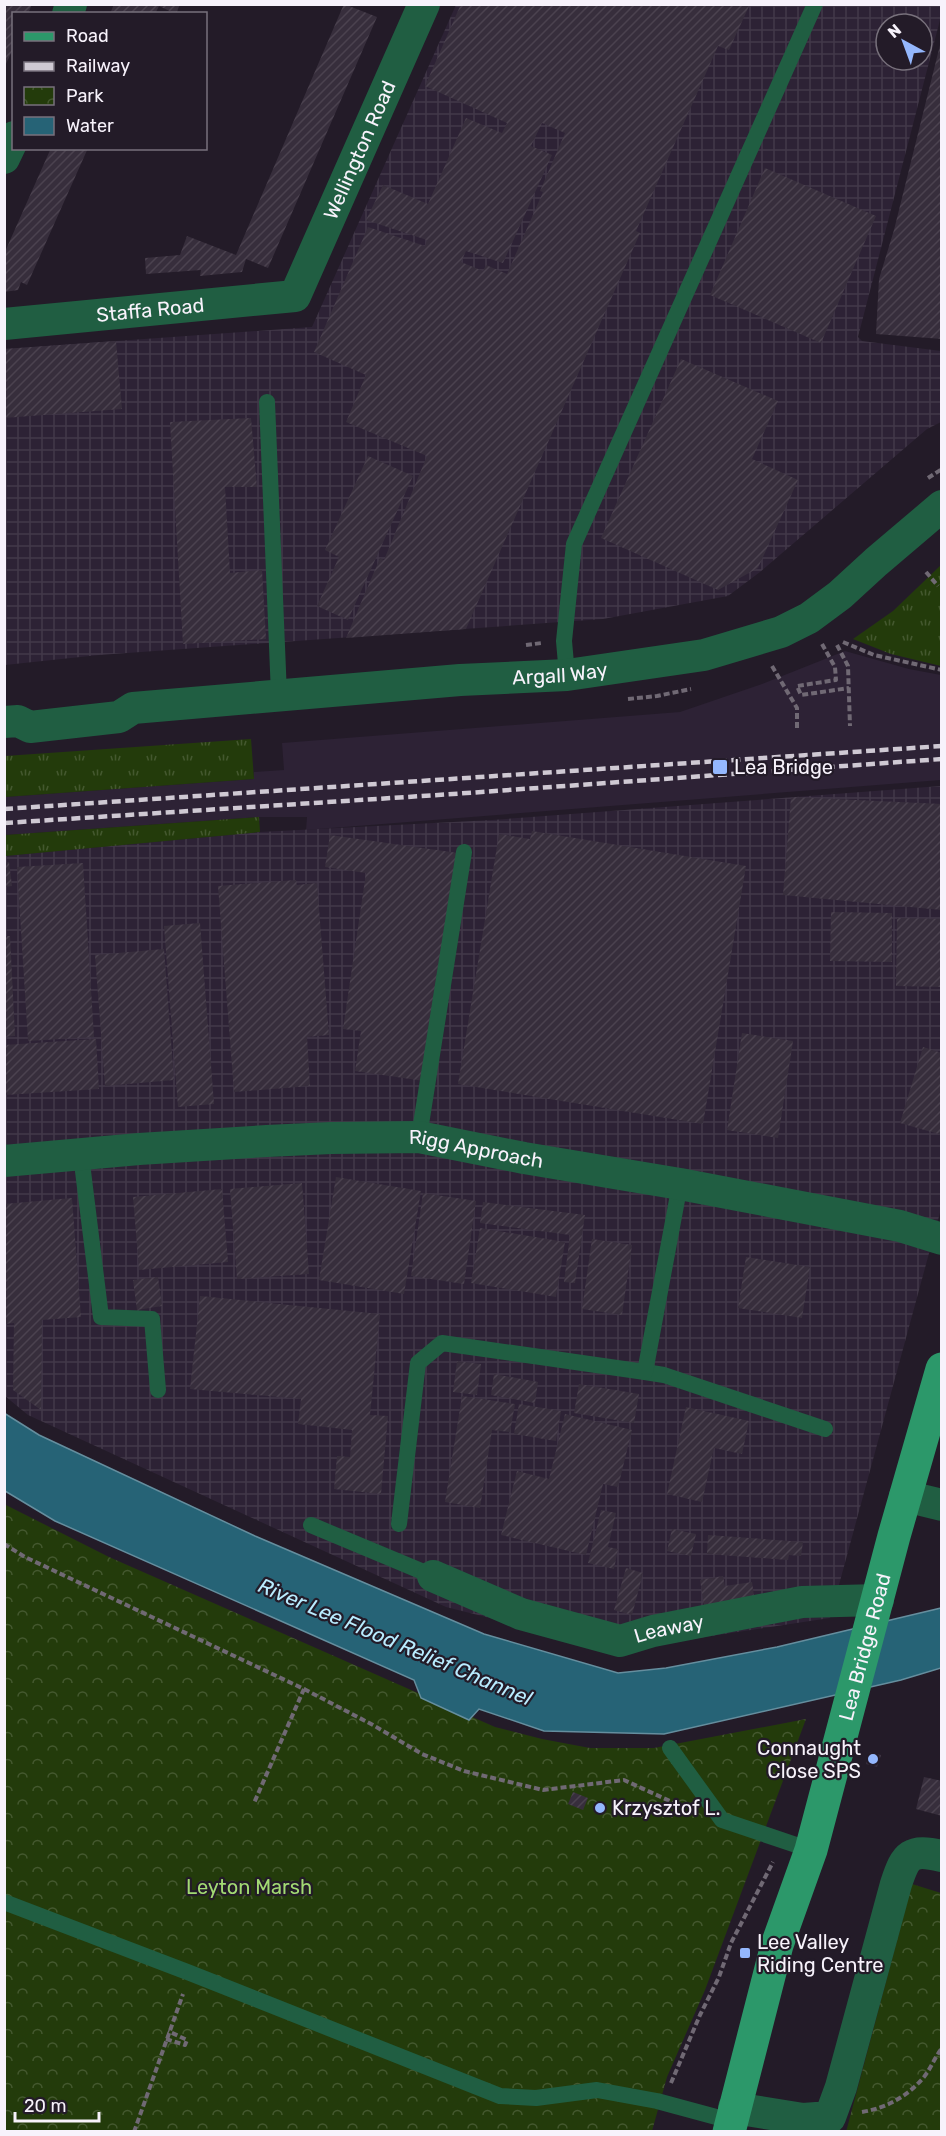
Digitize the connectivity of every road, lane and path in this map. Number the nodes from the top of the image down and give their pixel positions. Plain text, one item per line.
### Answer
1 (424, 4) edge
2 (814, 4) edge
3 (12, 141) edge
4 (4, 158) edge
5 (296, 296) joint
6 (4, 324) edge
7 (267, 402) dead end
8 (942, 506) edge
9 (926, 572) dead end
10 (938, 586) dead end
11 (843, 642) dead end
12 (837, 645) dead end
13 (823, 647) dead end
14 (770, 663) dead end
15 (942, 670) edge
16 (567, 675) junction
17 (849, 688) junction
18 (279, 695) junction
19 (11, 722) edge
20 (850, 726) dead end
21 (797, 730) dead end
22 (464, 852) dead end
23 (419, 1137) junction
24 (81, 1155) junction
25 (4, 1161) edge
26 (680, 1184) junction
27 (942, 1239) edge
28 (942, 1369) edge
29 (645, 1372) junction
30 (158, 1390) dead end
31 (825, 1429) dead end
32 (905, 1497) junction
33 (942, 1504) edge
34 (399, 1524) dead end
35 (311, 1525) dead end
36 (4, 1544) edge
37 (433, 1576) joint
38 (875, 1610) junction
39 (304, 1689) junction
40 (670, 1748) dead end
41 (254, 1803) dead end
42 (689, 1810) dead end
43 (811, 1850) junction
44 (942, 1856) edge
45 (776, 1860) dead end
46 (4, 1902) edge
47 (190, 1973) junction
48 (168, 2031) junction
49 (166, 2039) junction
50 (942, 2048) edge
51 (667, 2104) junction
52 (840, 2116) junction
53 (731, 2120) edge
54 (134, 2132) edge

1 - 5 street, Wellington Road
2 - 16 lane
3 - 4 street
5 - 6 street, Staffa Road
7 - 18 lane
8 - 16 street, Argall Way
9 - 10 path
11 - 15 path
12 - 17 path
13 - 17 path
14 - 21 path
16 - 18 street, Argall Way
17 - 20 path
18 - 19 street, Argall Way
22 - 23 lane
23 - 24 street, Rigg Approach
23 - 26 street, Rigg Approach
24 - 25 street, Rigg Approach
24 - 30 lane
26 - 27 street, Rigg Approach
26 - 29 lane
28 - 32 main road, Lea Bridge Road
29 - 31 lane
29 - 34 lane
32 - 33 street
32 - 38 main road, Lea Bridge Road
35 - 37 lane
36 - 39 path
37 - 38 street, Leaway
38 - 43 main road, Lea Bridge Road
39 - 41 path
39 - 42 path
40 - 43 lane
43 - 53 main road, Lea Bridge Road
44 - 52 street
45 - 51 path
46 - 47 lane
47 - 48 path
47 - 51 lane
48 - 49 path
48 - 49 path
49 - 54 path
50 - 52 path
51 - 53 lane
52 - 53 street

